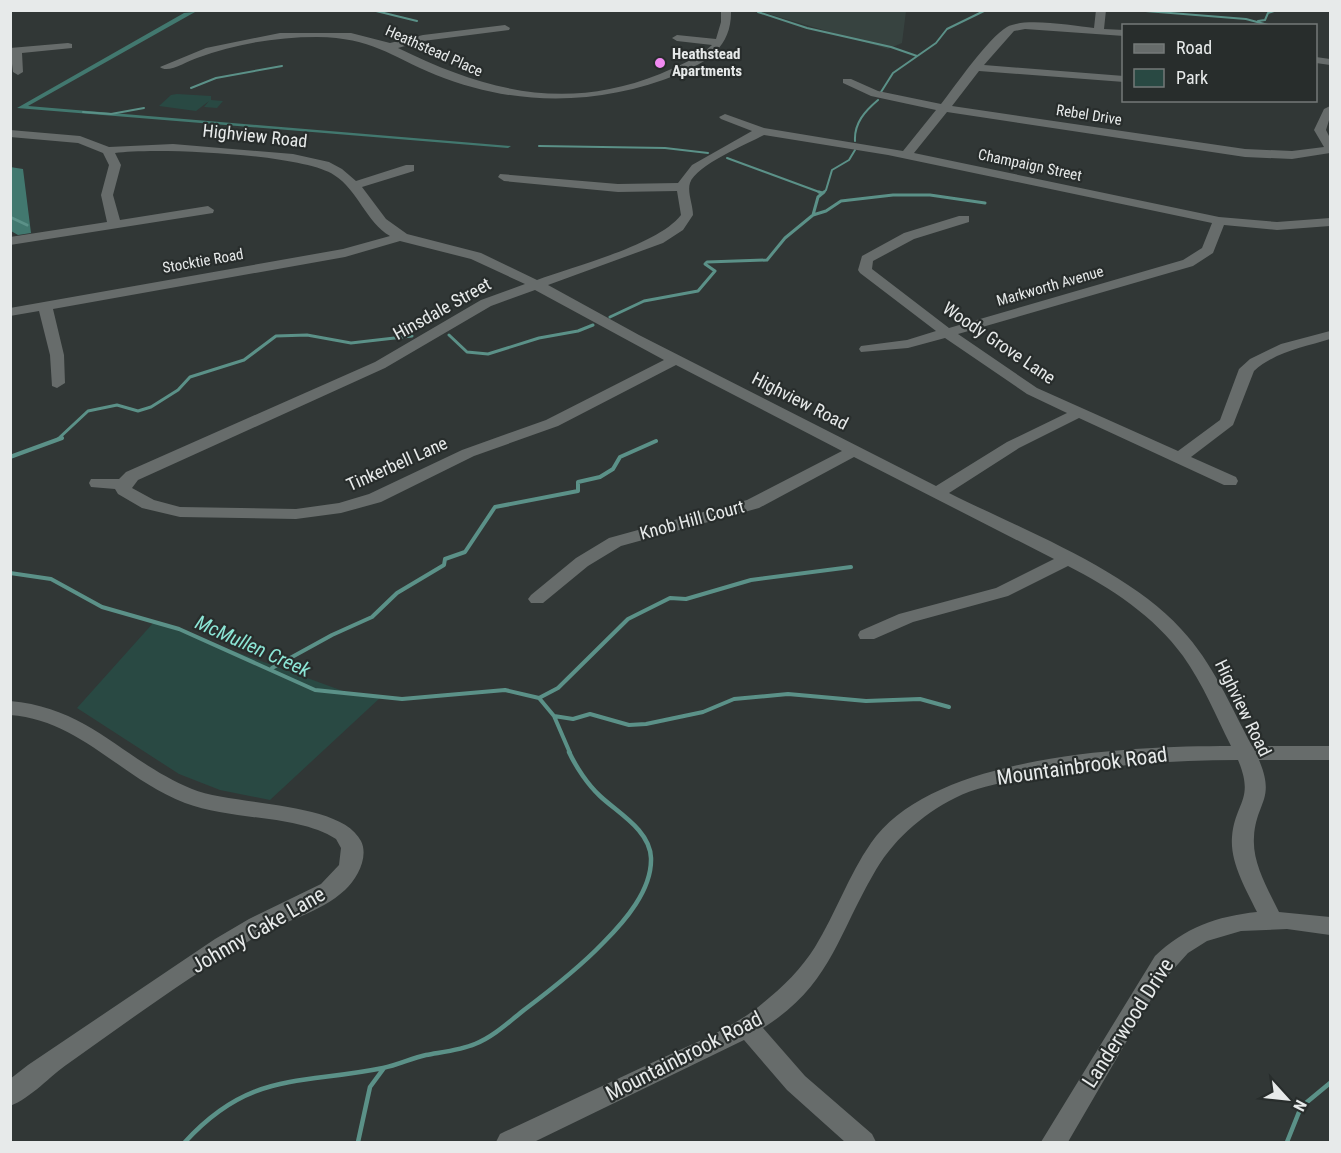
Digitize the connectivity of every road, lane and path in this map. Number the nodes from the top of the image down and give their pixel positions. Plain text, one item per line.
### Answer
1 (1101, 10) edge
2 (727, 11) edge
3 (505, 28) dead end
4 (1099, 32) junction
5 (1122, 33) edge
6 (677, 38) dead end
7 (720, 43) junction
8 (68, 46) dead end
9 (392, 46) junction
10 (13, 51) edge
11 (165, 67) dead end
12 (976, 68) junction
13 (18, 72) dead end
14 (1122, 79) edge
15 (847, 81) dead end
16 (944, 108) junction
17 (1330, 109) edge
18 (725, 117) dead end
19 (762, 131) junction
20 (10, 133) edge
21 (1330, 149) edge
22 (108, 152) junction
23 (906, 155) junction
24 (410, 168) dead end
25 (504, 177) dead end
26 (355, 184) junction
27 (683, 187) junction
28 (208, 210) dead end
29 (964, 219) dead end
30 (1219, 221) junction
31 (1330, 222) edge
32 (114, 224) junction
33 (400, 237) junction
34 (10, 241) edge
35 (532, 285) junction
36 (45, 306) junction
37 (10, 312) edge
38 (947, 333) junction
39 (1330, 335) edge
40 (866, 349) dead end
41 (675, 360) junction
42 (57, 384) dead end
43 (1078, 413) junction
44 (853, 451) junction
45 (1179, 458) junction
46 (1230, 481) dead end
47 (97, 483) dead end
48 (123, 484) junction
49 (937, 493) junction
50 (1067, 559) junction
51 (537, 599) dead end
52 (867, 635) dead end
53 (10, 708) edge
54 (1244, 752) junction
55 (1330, 753) edge
56 (1272, 920) junction
57 (1330, 926) edge
58 (748, 1027) junction
59 (10, 1095) edge
60 (509, 1143) edge
61 (863, 1143) edge
62 (1054, 1143) edge

1 - 4 street
2 - 7 street
3 - 9 street
4 - 5 street
4 - 12 street
6 - 7 street
7 - 9 street, Heathstead Place
8 - 10 street
9 - 11 street, Heathstead Place
10 - 13 street
12 - 14 street
12 - 16 street
15 - 16 street, Rebel Drive
16 - 21 street, Rebel Drive
16 - 23 street
17 - 21 street
18 - 19 street, Champaign Street
19 - 23 street, Champaign Street
19 - 27 street
20 - 22 street
22 - 26 street, Highview Road
22 - 32 street
23 - 30 street, Champaign Street
24 - 26 street
25 - 27 street
26 - 33 street, Highview Road
27 - 35 street, Hinsdale Street
28 - 32 street
29 - 38 street, Woody Grove Lane
30 - 31 street, Champaign Street
30 - 38 street, Markworth Avenue
32 - 34 street
33 - 35 street, Highview Road
33 - 36 street, Stocktie Road
35 - 41 street, Highview Road
35 - 48 street, Hinsdale Street
36 - 37 street, Stocktie Road
36 - 42 street
38 - 40 street, Markworth Avenue
38 - 43 street, Woody Grove Lane
39 - 45 street
41 - 44 street, Highview Road
41 - 48 street, Tinkerbell Lane
43 - 45 street, Woody Grove Lane
43 - 49 street
44 - 49 street, Highview Road
44 - 51 street, Knob Hill Court
45 - 46 street, Woody Grove Lane
47 - 48 street
49 - 50 street, Highview Road
50 - 52 street
50 - 54 street, Highview Road
53 - 59 street, Johnny Cake Lane
54 - 55 street, Mountainbrook Road
54 - 56 street, Highview Road
54 - 58 street, Mountainbrook Road
56 - 57 street, Landerwood Drive
56 - 62 street, Landerwood Drive
58 - 60 street, Mountainbrook Road
58 - 61 street

